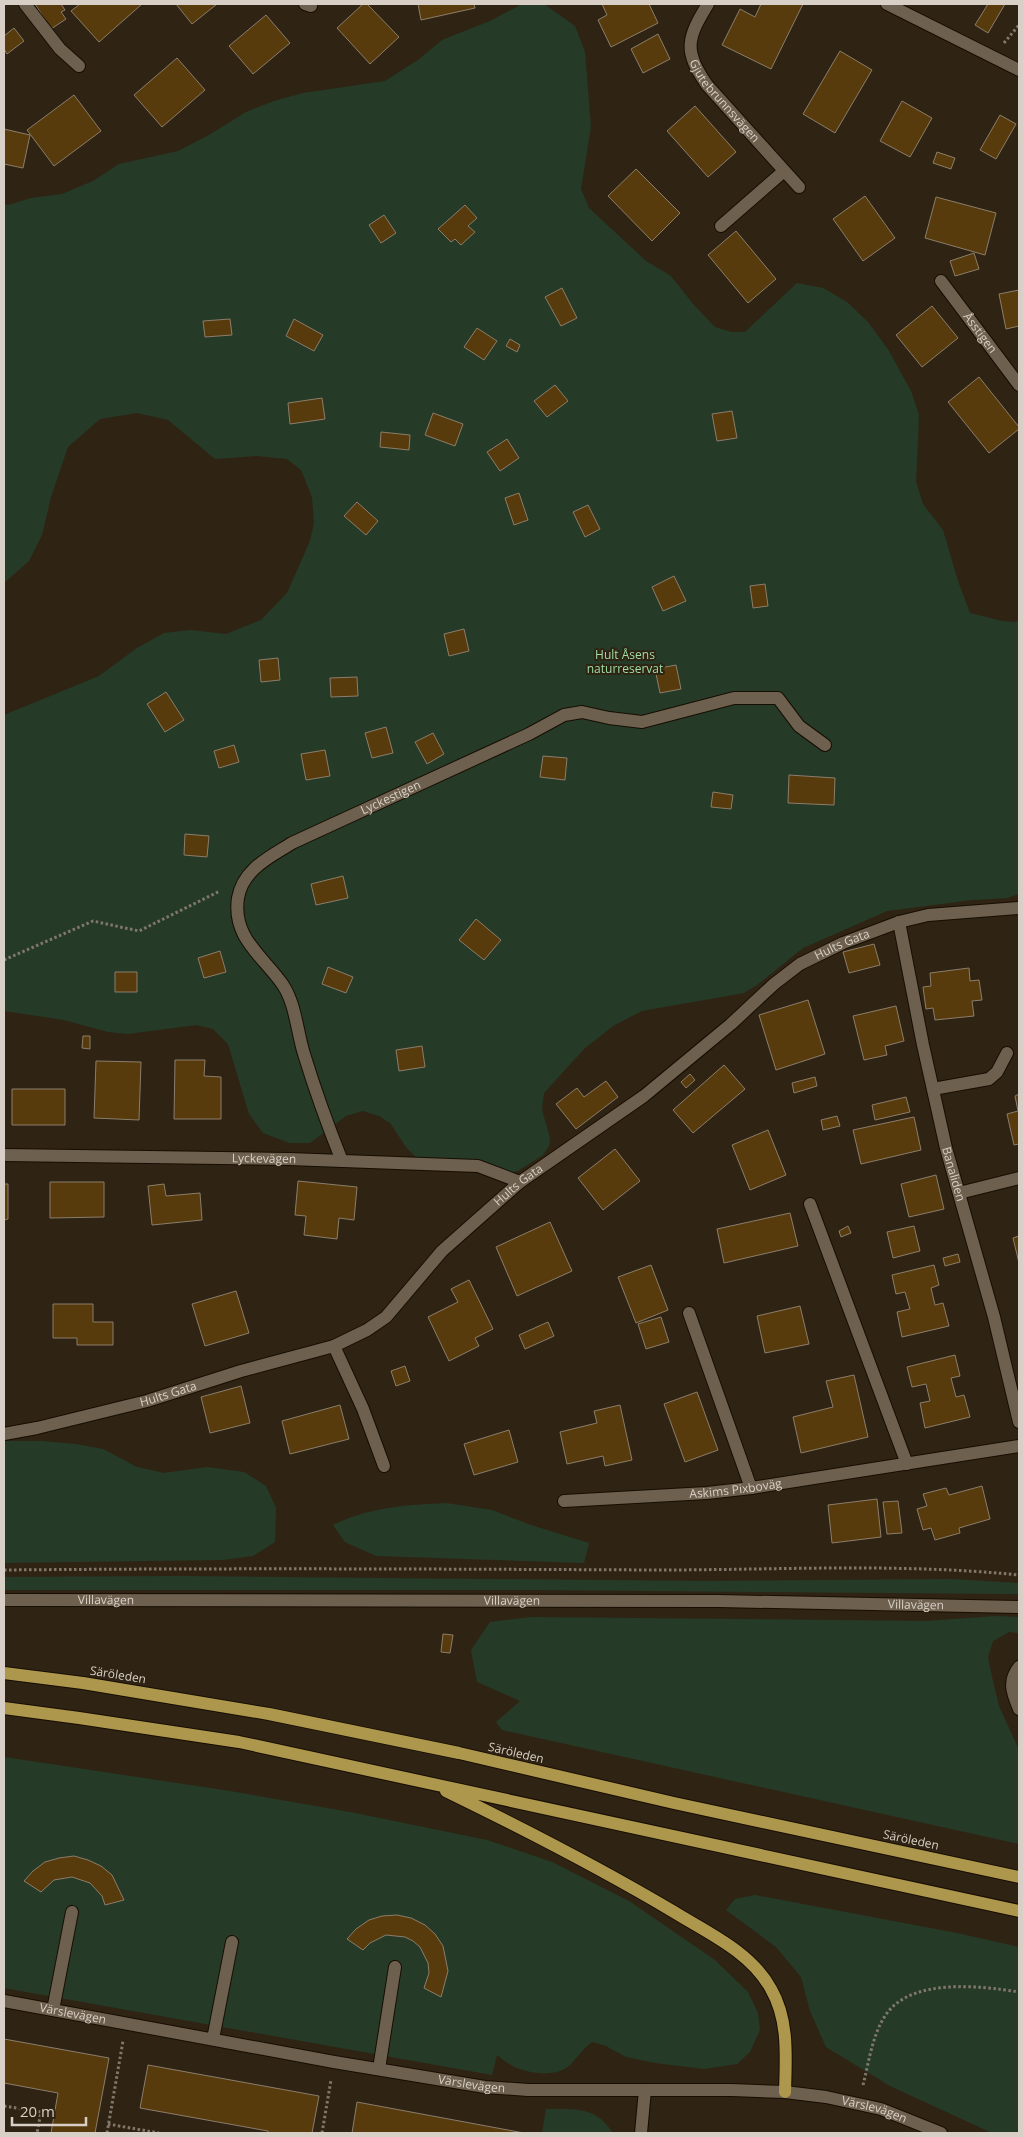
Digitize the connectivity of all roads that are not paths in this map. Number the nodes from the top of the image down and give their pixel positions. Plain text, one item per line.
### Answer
1 (25, 4) edge
2 (708, 4) edge
3 (887, 4) edge
4 (79, 66) dead end
5 (1019, 70) edge
6 (784, 171) junction
7 (799, 187) dead end
8 (721, 226) dead end
9 (941, 281) dead end
10 (1019, 385) edge
11 (825, 745) dead end
12 (1019, 908) edge
13 (899, 922) junction
14 (1007, 1053) dead end
15 (933, 1089) junction
16 (4, 1155) edge
17 (342, 1161) junction
18 (1019, 1178) edge
19 (520, 1182) junction
20 (959, 1193) junction
21 (810, 1204) dead end
22 (688, 1313) dead end
23 (334, 1346) junction
24 (1019, 1422) edge
25 (4, 1434) edge
26 (1019, 1446) edge
27 (907, 1464) junction
28 (384, 1466) dead end
29 (751, 1488) junction
30 (564, 1501) dead end
31 (4, 1600) edge
32 (1019, 1607) edge
33 (1019, 1667) edge
34 (4, 1673) edge
35 (4, 1708) edge
36 (1019, 1709) edge
37 (428, 1783) junction
38 (1019, 1877) edge
39 (1019, 1911) edge
40 (72, 1912) dead end
41 (232, 1942) dead end
42 (395, 1967) dead end
43 (4, 2001) edge
44 (54, 2010) junction
45 (213, 2039) junction
46 (379, 2069) junction
47 (645, 2090) junction
48 (785, 2092) junction
49 (641, 2133) edge
50 (941, 2133) edge

1 - 4 street
2 - 6 street, Gjutebrunnsvägen
3 - 5 street
6 - 7 street, Gjutebrunnsvägen
6 - 8 street
9 - 10 street, Åsstigen
11 - 17 street, Lyckestigen
12 - 13 street, Hults Gata
13 - 15 street, Banaliden
13 - 19 street, Hults Gata
14 - 15 street
15 - 20 street, Banaliden
16 - 17 street, Lyckevägen
17 - 19 street, Lyckevägen
18 - 20 street
19 - 23 street, Hults Gata
20 - 24 street, Banaliden
21 - 27 street
22 - 29 street
23 - 25 street, Hults Gata
23 - 28 street
26 - 27 street, Askims Pixboväg
27 - 29 street, Askims Pixboväg
29 - 30 street, Askims Pixboväg
31 - 32 street, Villavägen
33 - 36 street
34 - 38 main road, Säröleden
35 - 37 main road
37 - 39 main road
37 - 48 main road
40 - 44 street
41 - 45 street
42 - 46 street
43 - 44 street, Värslevägen
44 - 45 street, Värslevägen
45 - 46 street, Värslevägen
46 - 47 street, Värslevägen
47 - 48 street, Värslevägen
47 - 49 street
48 - 50 street, Värslevägen

